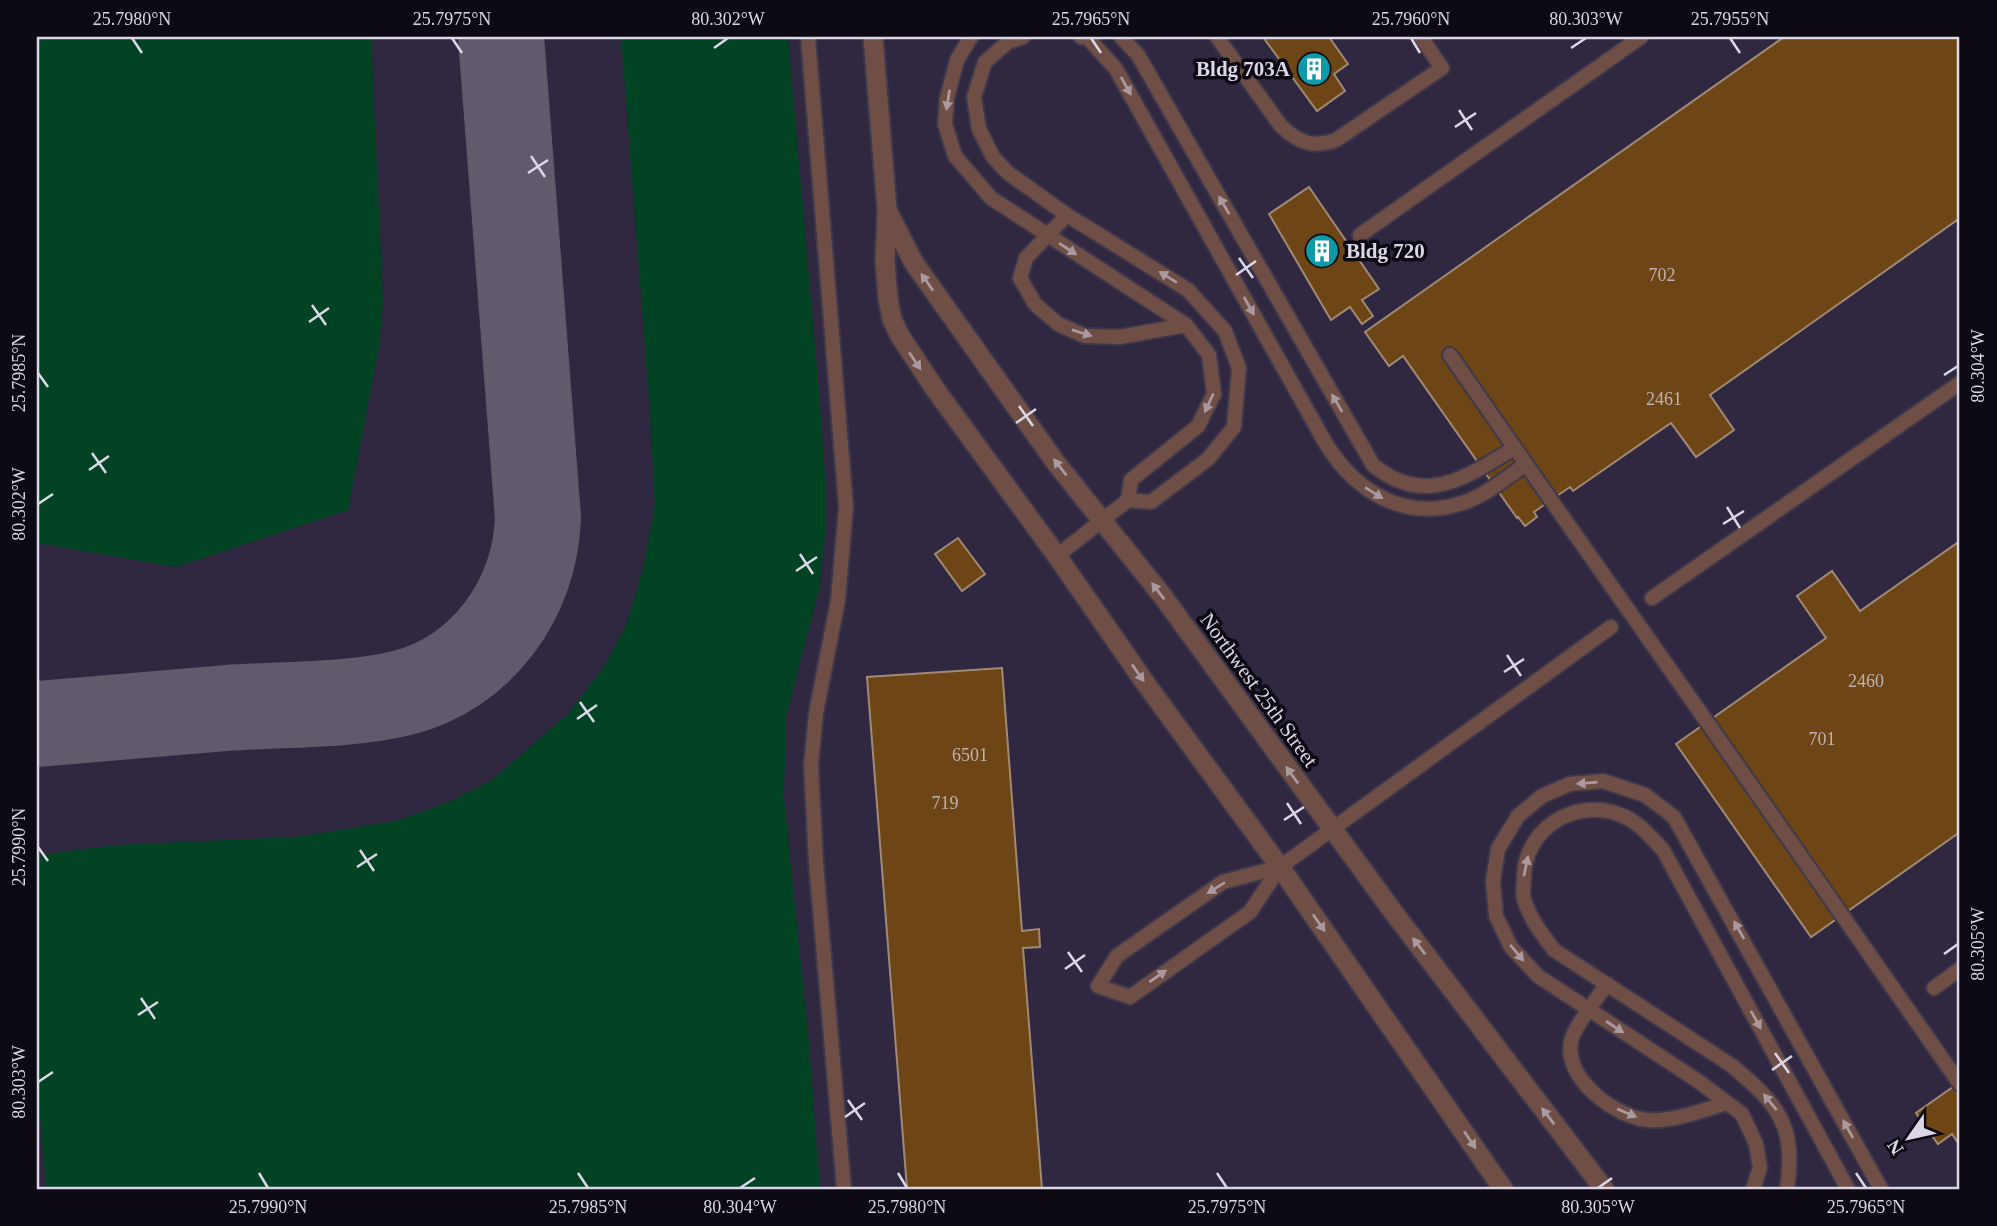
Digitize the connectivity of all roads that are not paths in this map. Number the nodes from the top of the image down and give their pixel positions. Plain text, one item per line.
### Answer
1 (808, 37) edge
2 (873, 37) edge
3 (971, 37) edge
4 (1023, 37) edge
5 (1081, 37) edge
6 (1121, 37) edge
7 (1217, 37) edge
8 (1421, 37) edge
9 (1641, 37) edge
10 (887, 211) junction
11 (1067, 215) junction
12 (1047, 235) junction
13 (1360, 235) dead end
14 (1186, 326) junction
15 (1450, 355) dead end
16 (1960, 383) edge
17 (1514, 448) junction
18 (1526, 464) junction
19 (1128, 500) junction
20 (1103, 520) junction
21 (1058, 556) junction
22 (1652, 598) dead end
23 (1611, 627) dead end
24 (1332, 830) junction
25 (1280, 867) junction
26 (1960, 970) edge
27 (1606, 984) junction
28 (1934, 988) dead end
29 (1589, 1010) junction
30 (1960, 1083) edge
31 (1727, 1103) junction
32 (844, 1189) edge
33 (1503, 1189) edge
34 (1604, 1189) edge
35 (1753, 1189) edge
36 (1787, 1189) edge
37 (1848, 1189) edge
38 (1881, 1189) edge

1 - 32 lane
2 - 10 street, Northwest 25th Street
3 -> 12 lane
4 - 11 lane
5 -> 18 lane
17 -> 6 lane
7 - 8 lane
9 - 13 lane
20 -> 10 street, Northwest 25th Street
10 -> 21 street, Northwest 25th Street
11 - 12 lane
19 -> 11 lane
12 -> 14 lane
12 -> 14 lane
14 -> 19 lane
15 - 17 lane
16 - 22 lane
17 - 18 lane
18 - 30 lane, bridge
19 - 20 lane
20 - 21 lane
24 -> 20 street, Northwest 25th Street
21 -> 25 street, Northwest 25th Street
23 - 24 lane
24 - 25 lane
34 -> 24 street, Northwest 25th Street
25 -> 25 lane
25 -> 33 street, Northwest 25th Street
26 - 28 lane
27 - 29 lane
36 -> 27 lane
27 -> 37 lane
29 -> 31 lane
29 -> 31 lane
38 -> 29 lane
31 - 35 lane

